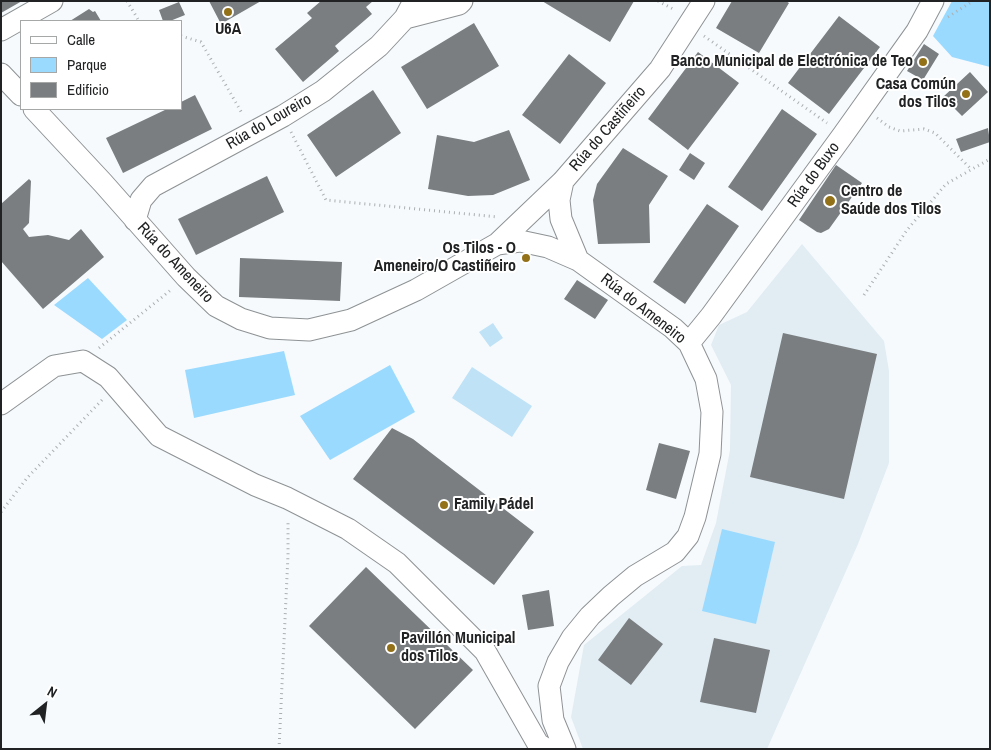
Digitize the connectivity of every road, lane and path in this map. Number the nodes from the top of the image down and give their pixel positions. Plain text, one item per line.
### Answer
1 (52, 1) edge
2 (127, 1) edge
3 (462, 1) edge
4 (704, 1) edge
5 (933, 1) edge
6 (409, 9) edge
7 (138, 20) edge
8 (1, 30) edge
9 (700, 33) dead end
10 (182, 36) edge
11 (1, 74) edge
12 (20, 94) edge
13 (35, 110) edge
14 (246, 120) dead end
15 (889, 127) dead end
16 (291, 132) dead end
17 (844, 135) junction
18 (990, 159) edge
19 (972, 170) junction
20 (563, 181) junction
21 (478, 215) dead end
22 (135, 220) junction
23 (497, 244) junction
24 (578, 260) junction
25 (175, 286) dead end
26 (864, 294) dead end
27 (689, 343) junction
28 (96, 350) dead end
29 (116, 386) junction
30 (1, 404) edge
31 (288, 498) junction
32 (1, 512) edge
33 (279, 749) edge
34 (546, 749) edge
35 (565, 749) edge

1 - 8 street
2 - 7 path
3 - 6 street, Rúa do Loureiro
4 - 20 street, Rúa do Castiñeiro
5 - 17 street, Rúa do Buxo
6 - 22 street, Rúa do Loureiro
9 - 17 path
10 - 14 path
11 - 12 street
13 - 22 street, Rúa do Ameneiro
15 - 19 path
16 - 21 path
17 - 27 street, Rúa do Buxo
18 - 19 path
19 - 26 path
20 - 23 street, Rúa do Castiñeiro
20 - 24 street
22 - 23 street, Rúa do Ameneiro
23 - 24 street, Rúa do Ameneiro
24 - 27 street, Rúa do Ameneiro
25 - 28 path
27 - 35 street, Rúa do Ameneiro
29 - 30 street
29 - 31 street
29 - 32 path
31 - 33 path
31 - 34 street

